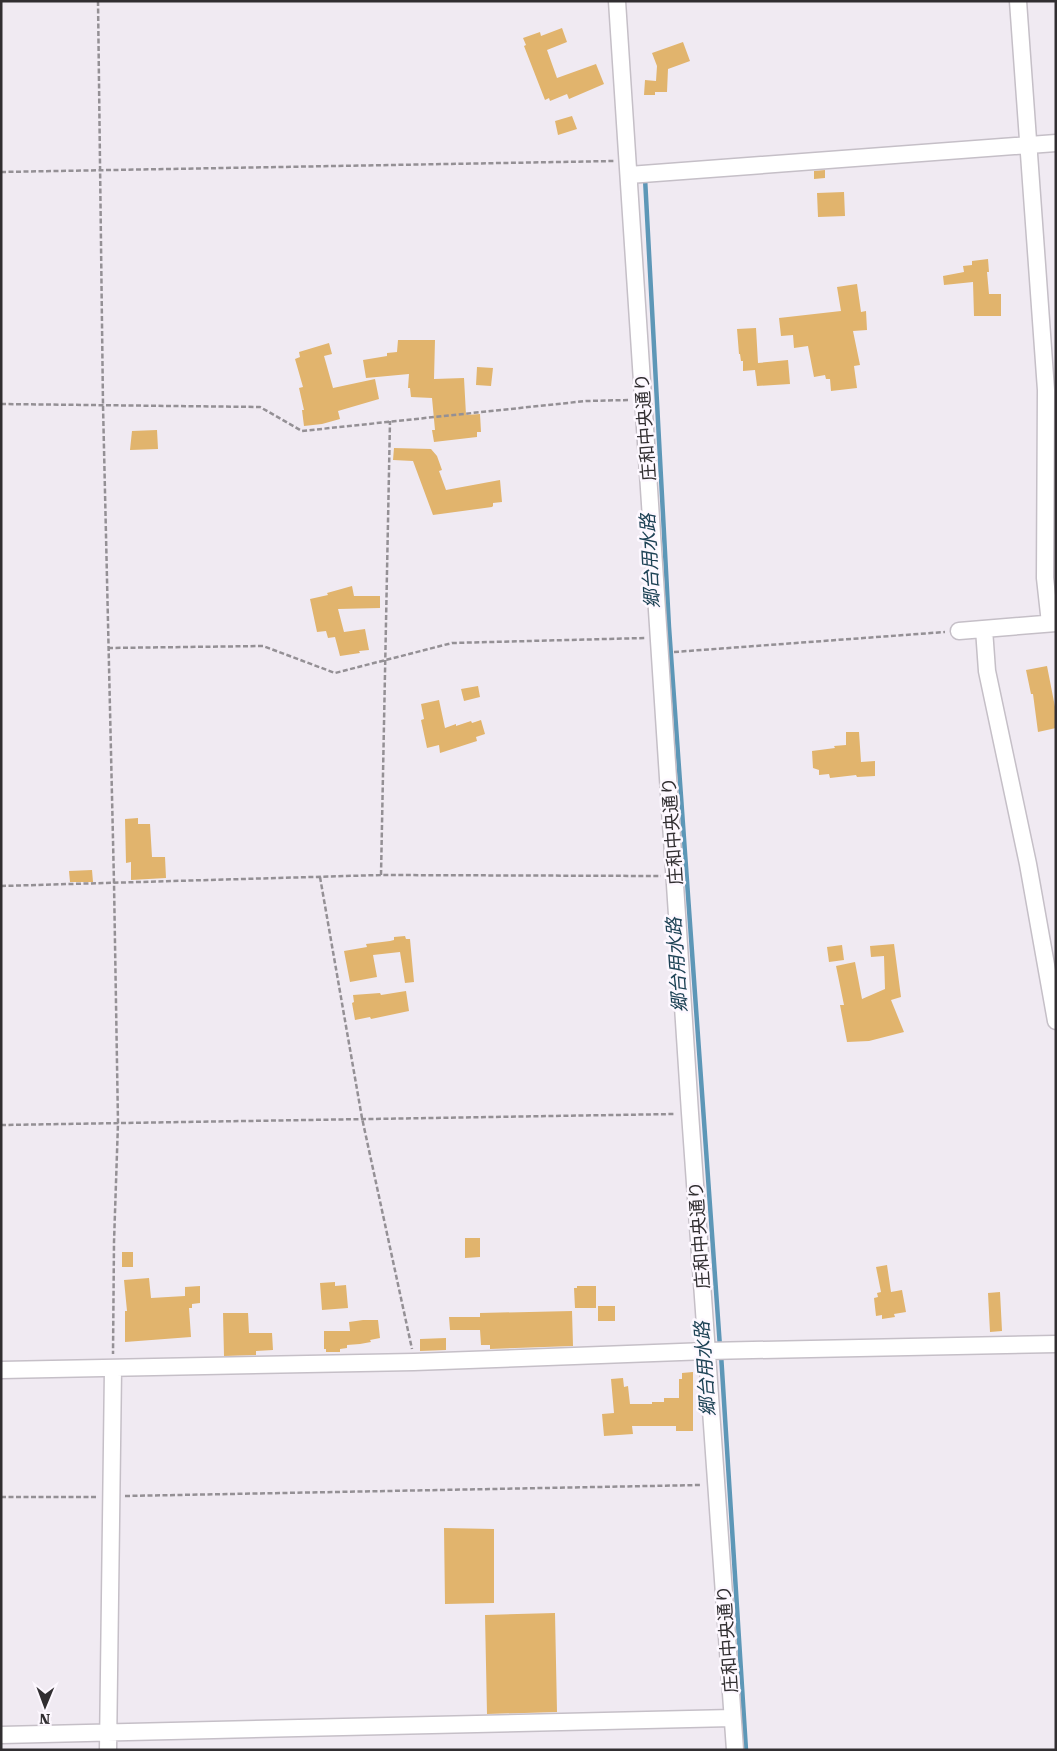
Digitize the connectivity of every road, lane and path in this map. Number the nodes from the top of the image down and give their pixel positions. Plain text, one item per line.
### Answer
1 (98, 1) edge
2 (617, 1) edge
3 (1018, 1) edge
4 (1056, 143) edge
5 (1029, 145) junction
6 (628, 168) junction
7 (100, 170) junction
8 (1, 172) edge
9 (642, 400) junction
10 (1, 404) edge
11 (103, 405) junction
12 (390, 421) junction
13 (1053, 623) edge
14 (984, 629) junction
15 (959, 631) joint
16 (660, 645) junction
17 (108, 648) junction
18 (384, 659) junction
19 (381, 875) junction
20 (675, 876) junction
21 (320, 877) junction
22 (114, 883) junction
23 (1, 886) edge
24 (1056, 1021) edge
25 (690, 1113) junction
26 (362, 1118) junction
27 (118, 1123) junction
28 (1, 1125) edge
29 (1056, 1344) edge
30 (707, 1351) junction
31 (414, 1362) junction
32 (113, 1369) junction
33 (1, 1370) edge
34 (701, 1485) dead end
35 (111, 1496) junction
36 (1, 1497) edge
37 (732, 1718) junction
38 (108, 1733) junction
39 (1, 1735) edge
40 (108, 1750) edge
41 (734, 1750) edge

1 - 7 path
2 - 6 street, 庄和中央通り
3 - 5 street
4 - 5 street
5 - 6 street
5 - 13 street
6 - 7 path
6 - 9 street, 庄和中央通り
7 - 8 path
7 - 11 path
9 - 12 path
9 - 16 street, 庄和中央通り
10 - 11 path
11 - 12 path
11 - 17 path
12 - 18 path
13 - 14 street
14 - 15 street
14 - 24 street
15 - 16 path
16 - 18 path
16 - 20 street, 庄和中央通り
17 - 18 path
17 - 22 path
18 - 19 path
19 - 20 path
19 - 21 path
20 - 25 street, 庄和中央通り
21 - 22 path
21 - 26 path
22 - 23 path
22 - 27 path
25 - 26 path
25 - 30 street, 庄和中央通り
26 - 27 path
26 - 31 path
27 - 28 path
27 - 32 path
29 - 30 street
30 - 31 street
30 - 37 street, 庄和中央通り
31 - 32 street
32 - 33 street
32 - 35 street
34 - 35 path
35 - 36 path
35 - 38 street
37 - 38 street
37 - 41 street, 庄和中央通り
38 - 39 street
38 - 40 street

